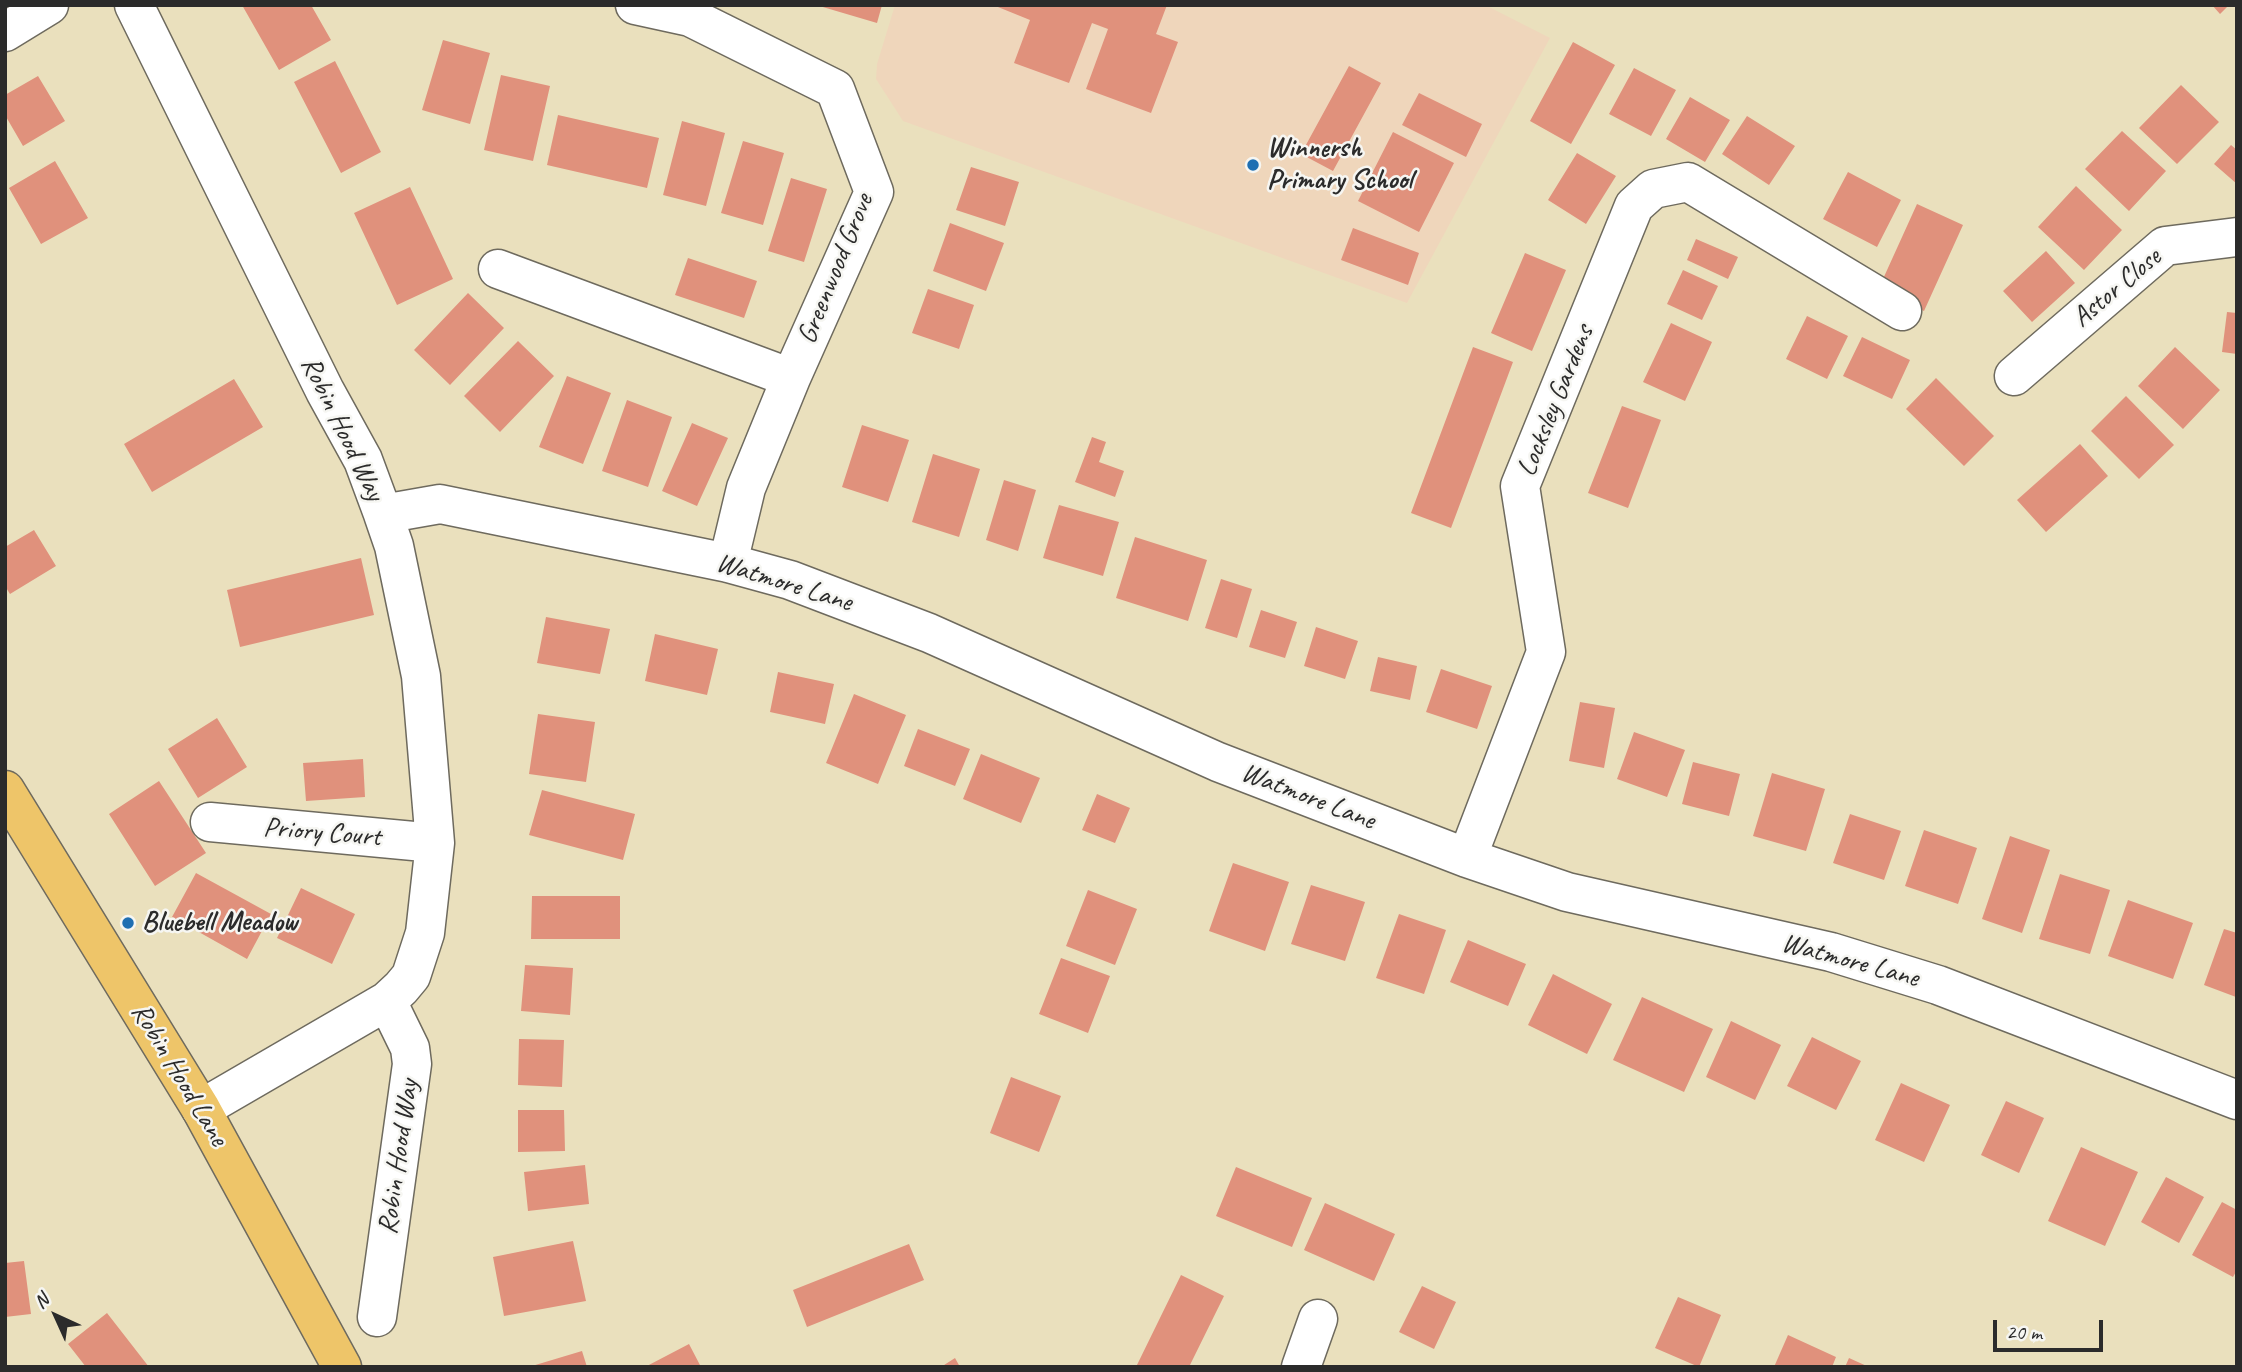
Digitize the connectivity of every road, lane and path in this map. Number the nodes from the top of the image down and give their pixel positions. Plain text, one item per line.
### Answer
1 (49, 5) edge
2 (134, 5) edge
3 (635, 5) edge
4 (5, 32) edge
5 (2237, 237) edge
6 (498, 269) dead end
7 (1902, 311) dead end
8 (2014, 376) dead end
9 (791, 377) junction
10 (383, 514) junction
11 (728, 563) junction
12 (5, 790) edge
13 (210, 822) dead end
14 (435, 843) junction
15 (1466, 858) junction
16 (387, 1001) junction
17 (2237, 1100) edge
18 (201, 1109) junction
19 (377, 1317) dead end
20 (1318, 1319) dead end
21 (342, 1367) edge
22 (1301, 1367) edge

1 - 4 street
2 - 10 street, Robin Hood Way
3 - 9 street, Greenwood Grove
5 - 8 street, Astor Close
6 - 9 street, Greenwood Grove
7 - 15 street, Locksley Gardens
9 - 11 street, Greenwood Grove
10 - 11 street, Watmore Lane
10 - 14 street, Robin Hood Way
11 - 15 street, Watmore Lane
12 - 18 main road, Robin Hood Lane
13 - 14 street, Priory Court
14 - 16 street, Robin Hood Way
15 - 17 street, Watmore Lane
16 - 18 street, Robin Hood Way
16 - 19 street, Robin Hood Way
18 - 21 main road, Robin Hood Lane
20 - 22 street

